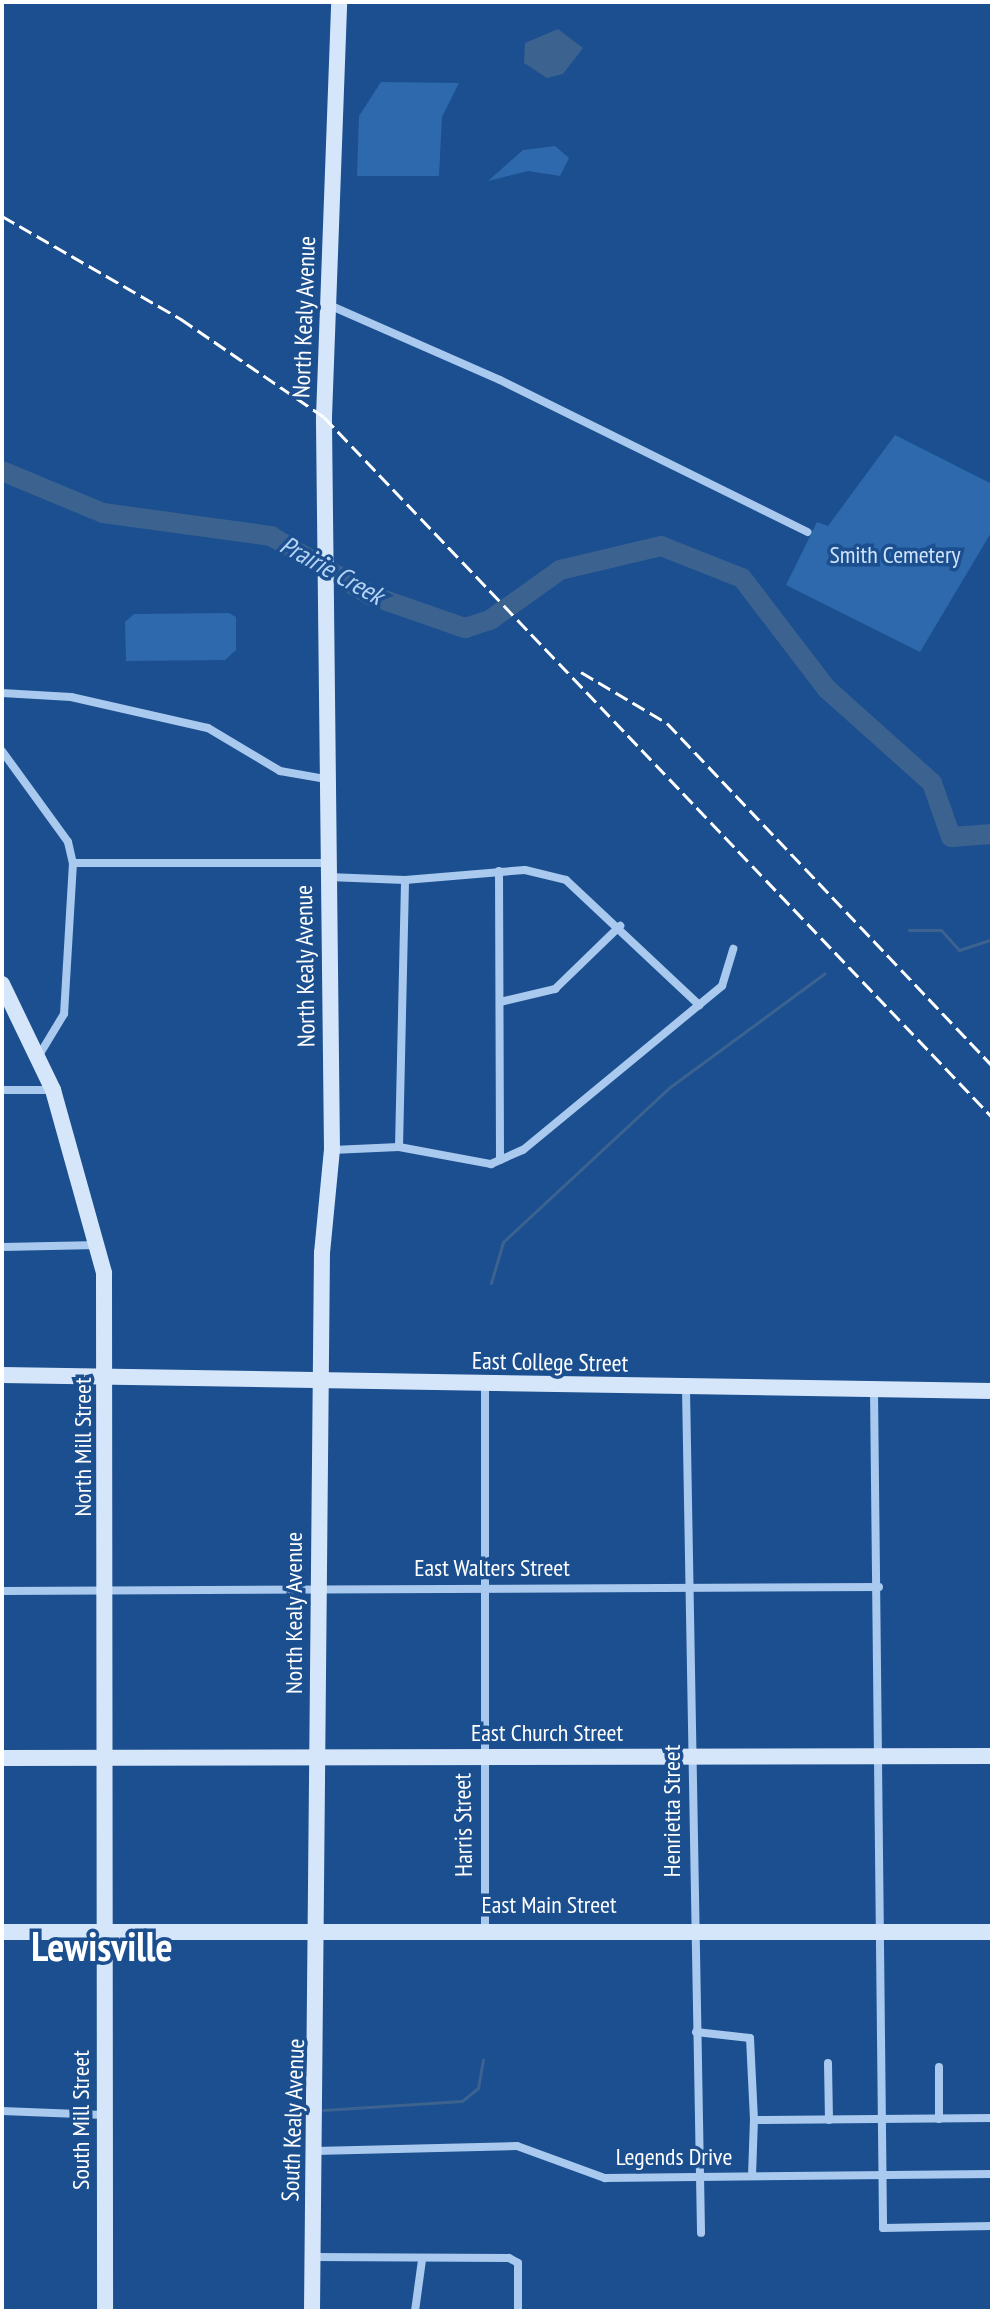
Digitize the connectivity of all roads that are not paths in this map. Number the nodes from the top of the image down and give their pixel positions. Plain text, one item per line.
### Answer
1 (339, 2) edge
2 (329, 305) junction
3 (807, 532) dead end
4 (2, 693) edge
5 (2, 751) edge
6 (326, 779) junction
7 (73, 863) junction
8 (328, 870) junction
9 (499, 871) junction
10 (405, 880) junction
11 (620, 926) junction
12 (733, 949) dead end
13 (2, 984) edge
14 (500, 1002) junction
15 (699, 1005) junction
16 (38, 1057) junction
17 (2, 1090) edge
18 (53, 1090) junction
19 (399, 1147) junction
20 (332, 1150) junction
21 (500, 1160) junction
22 (100, 1245) junction
23 (2, 1247) edge
24 (2, 1375) edge
25 (108, 1376) junction
26 (322, 1381) junction
27 (485, 1385) junction
28 (686, 1389) junction
29 (874, 1390) junction
30 (992, 1391) edge
31 (689, 1587) junction
32 (879, 1587) junction
33 (318, 1588) junction
34 (480, 1588) junction
35 (2, 1591) edge
36 (106, 1592) junction
37 (318, 1756) junction
38 (881, 1756) junction
39 (992, 1756) edge
40 (692, 1757) junction
41 (2, 1758) edge
42 (102, 1758) junction
43 (481, 1758) junction
44 (485, 1928) junction
45 (879, 1928) junction
46 (106, 1930) junction
47 (320, 1930) junction
48 (693, 1930) junction
49 (2, 1932) edge
50 (992, 1932) edge
51 (696, 2032) junction
52 (828, 2063) dead end
53 (939, 2067) dead end
54 (2, 2111) edge
55 (104, 2115) junction
56 (992, 2118) edge
57 (881, 2119) junction
58 (939, 2119) junction
59 (754, 2120) junction
60 (829, 2120) junction
61 (315, 2151) junction
62 (992, 2174) edge
63 (881, 2175) junction
64 (752, 2176) junction
65 (699, 2177) junction
66 (992, 2226) edge
67 (701, 2233) dead end
68 (313, 2257) junction
69 (422, 2260) junction
70 (105, 2311) edge
71 (312, 2311) edge
72 (415, 2311) edge
73 (518, 2311) edge

1 - 2 main road, North Kealy Avenue
2 - 3 street
2 - 6 main road, North Kealy Avenue
4 - 6 street
5 - 7 street
6 - 8 main road, North Kealy Avenue
7 - 8 street
7 - 16 street
8 - 10 street
8 - 20 main road, North Kealy Avenue
9 - 10 street
9 - 11 street
9 - 14 street
10 - 19 street
11 - 14 street
11 - 15 street
12 - 15 street
13 - 16 main road, North Mill Street
14 - 21 street
15 - 21 street
16 - 18 main road, North Mill Street
17 - 18 street
18 - 22 main road, North Mill Street
19 - 20 street
19 - 21 street
20 - 26 main road, North Kealy Avenue
22 - 23 street
22 - 25 main road, North Mill Street
24 - 25 main road, East College Street
25 - 26 main road, East College Street
25 - 36 main road, North Mill Street
26 - 27 main road, East College Street
26 - 33 main road, North Kealy Avenue
27 - 28 main road, East College Street
27 - 34 street, Harris Street
28 - 29 main road, East College Street
28 - 31 street, Henrietta Street
29 - 30 main road, East College Street
29 - 32 street
31 - 32 street, East Walters Street
31 - 34 street, East Walters Street
31 - 40 street, Henrietta Street
32 - 38 street
33 - 34 street, East Walters Street
33 - 36 street, East Walters Street
33 - 37 main road, North Kealy Avenue
34 - 43 street, Harris Street
35 - 36 street, East Walters Street
36 - 42 main road, North Mill Street
37 - 42 main road, East Church Street
37 - 43 main road, East Church Street
37 - 47 main road, North Kealy Avenue
38 - 39 main road, East Church Street
38 - 40 main road, East Church Street
38 - 45 street
40 - 43 main road, East Church Street
40 - 48 street, Henrietta Street
41 - 42 main road, East Church Street
42 - 46 main road, North Mill Street
43 - 44 street, Harris Street
44 - 47 main road, East Main Street
44 - 48 main road, East Main Street
45 - 48 main road, East Main Street
45 - 50 main road, East Main Street
45 - 57 street
46 - 47 main road, East Main Street
46 - 49 main road, East Main Street
46 - 55 main road, South Mill Street
47 - 61 main road, South Kealy Avenue
48 - 51 street, Henrietta Street
51 - 59 street
51 - 65 street, Henrietta Street
52 - 60 street
53 - 58 street
54 - 55 street
55 - 70 main road, South Mill Street
56 - 58 street
57 - 58 street
57 - 60 street
57 - 63 street
59 - 60 street
59 - 64 street
61 - 65 street, Legends Drive
61 - 68 main road, South Kealy Avenue
62 - 63 street, Legends Drive
63 - 64 street, Legends Drive
63 - 66 street
64 - 65 street, Legends Drive
65 - 67 street, Henrietta Street
68 - 69 street
68 - 71 main road, South Kealy Avenue
69 - 72 street
69 - 73 street

